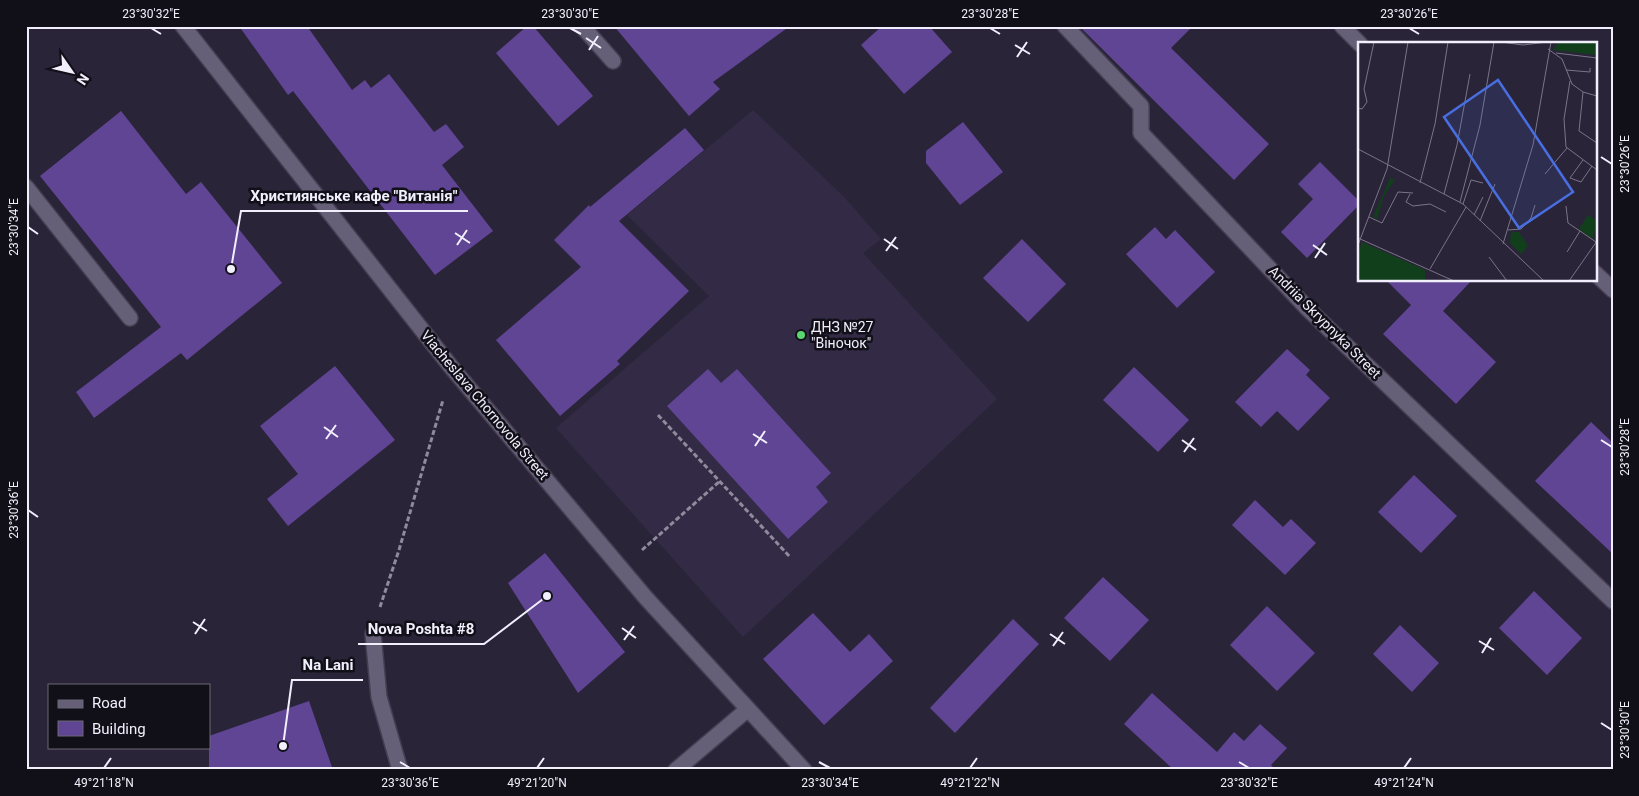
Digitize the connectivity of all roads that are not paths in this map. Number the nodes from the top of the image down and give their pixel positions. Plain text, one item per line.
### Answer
1 (183, 26) edge
2 (582, 26) edge
3 (1065, 26) edge
4 (1342, 26) edge
5 (1358, 42) edge
6 (613, 61) dead end
7 (26, 187) edge
8 (1596, 274) edge
9 (1613, 290) edge
10 (130, 318) dead end
11 (1613, 601) edge
12 (373, 634) road end
13 (748, 709) junction
14 (400, 770) edge
15 (676, 770) edge
16 (804, 770) edge

1 - 13 street, Viacheslava Chornovola Street
2 - 6 street
3 - 11 street, Andriia Skrypnyka Street
4 - 5 street
7 - 10 street
8 - 9 street
12 - 14 street
13 - 15 street
13 - 16 street, Viacheslava Chornovola Street

